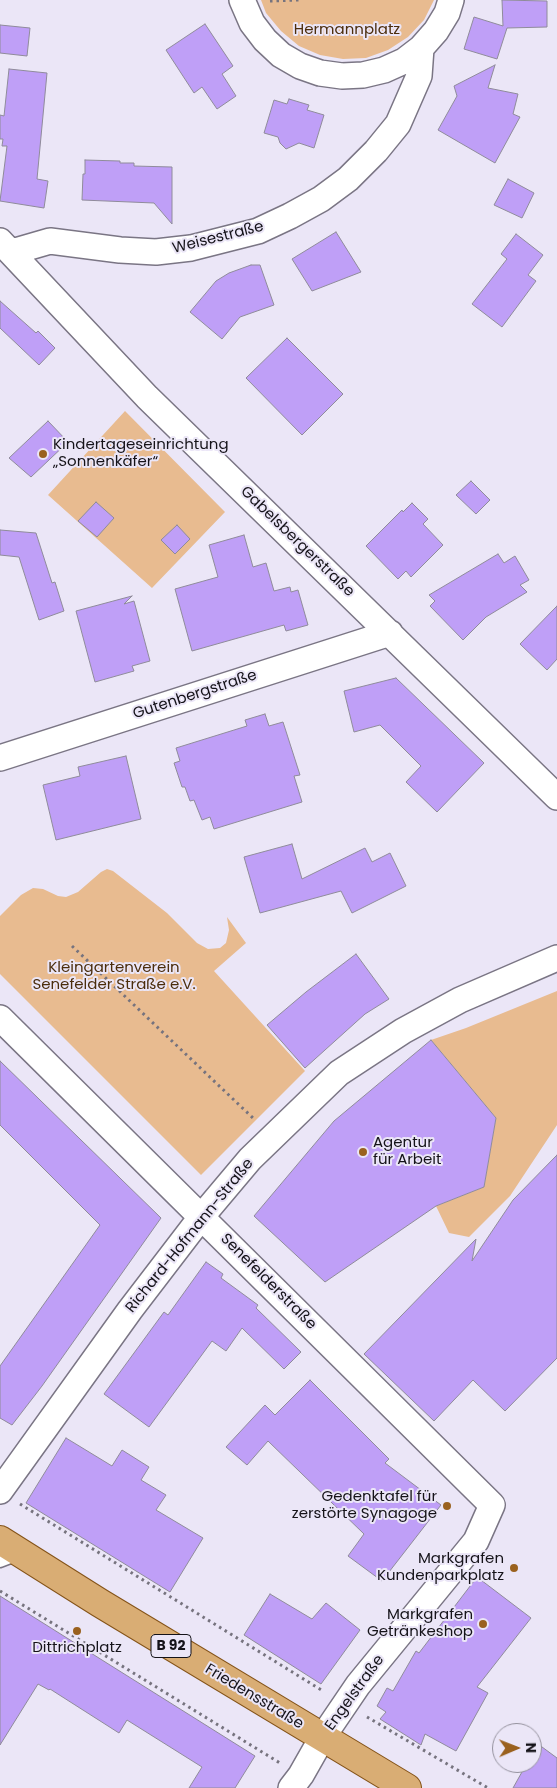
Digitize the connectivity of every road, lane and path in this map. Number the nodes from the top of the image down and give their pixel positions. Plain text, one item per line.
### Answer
1 (242, 0) edge
2 (451, 0) edge
3 (421, 48) junction
4 (6, 247) edge
5 (390, 633) junction
6 (0, 758) edge
7 (557, 797) edge
8 (72, 946) dead end
9 (557, 958) edge
10 (0, 1018) edge
11 (272, 1137) junction
12 (202, 1216) junction
13 (8, 1497) edge
14 (492, 1505) joint
15 (7, 1551) edge
16 (0, 1591) edge
17 (345, 1704) junction
18 (322, 1738) junction
19 (296, 1782) edge
20 (407, 1788) edge
21 (488, 1788) edge

1 - 3 street
2 - 3 street
3 - 4 street, Weisestraße
4 - 5 street, Gabelsbergerstraße
5 - 6 street, Gutenbergstraße
5 - 7 street, Gabelsbergerstraße
8 - 11 path
9 - 11 street, Richard-Hofmann-Straße
10 - 12 street, Senefelderstraße
11 - 12 street, Richard-Hofmann-Straße
12 - 13 street, Richard-Hofmann-Straße
12 - 14 street, Senefelderstraße
13 - 17 path
14 - 17 street, Engelstraße
15 - 18 main road, Friedensstraße / B 92
16 - 19 path
17 - 18 street, Engelstraße
17 - 21 path
18 - 19 street, Engelstraße
18 - 20 main road, Friedensstraße / B 92

